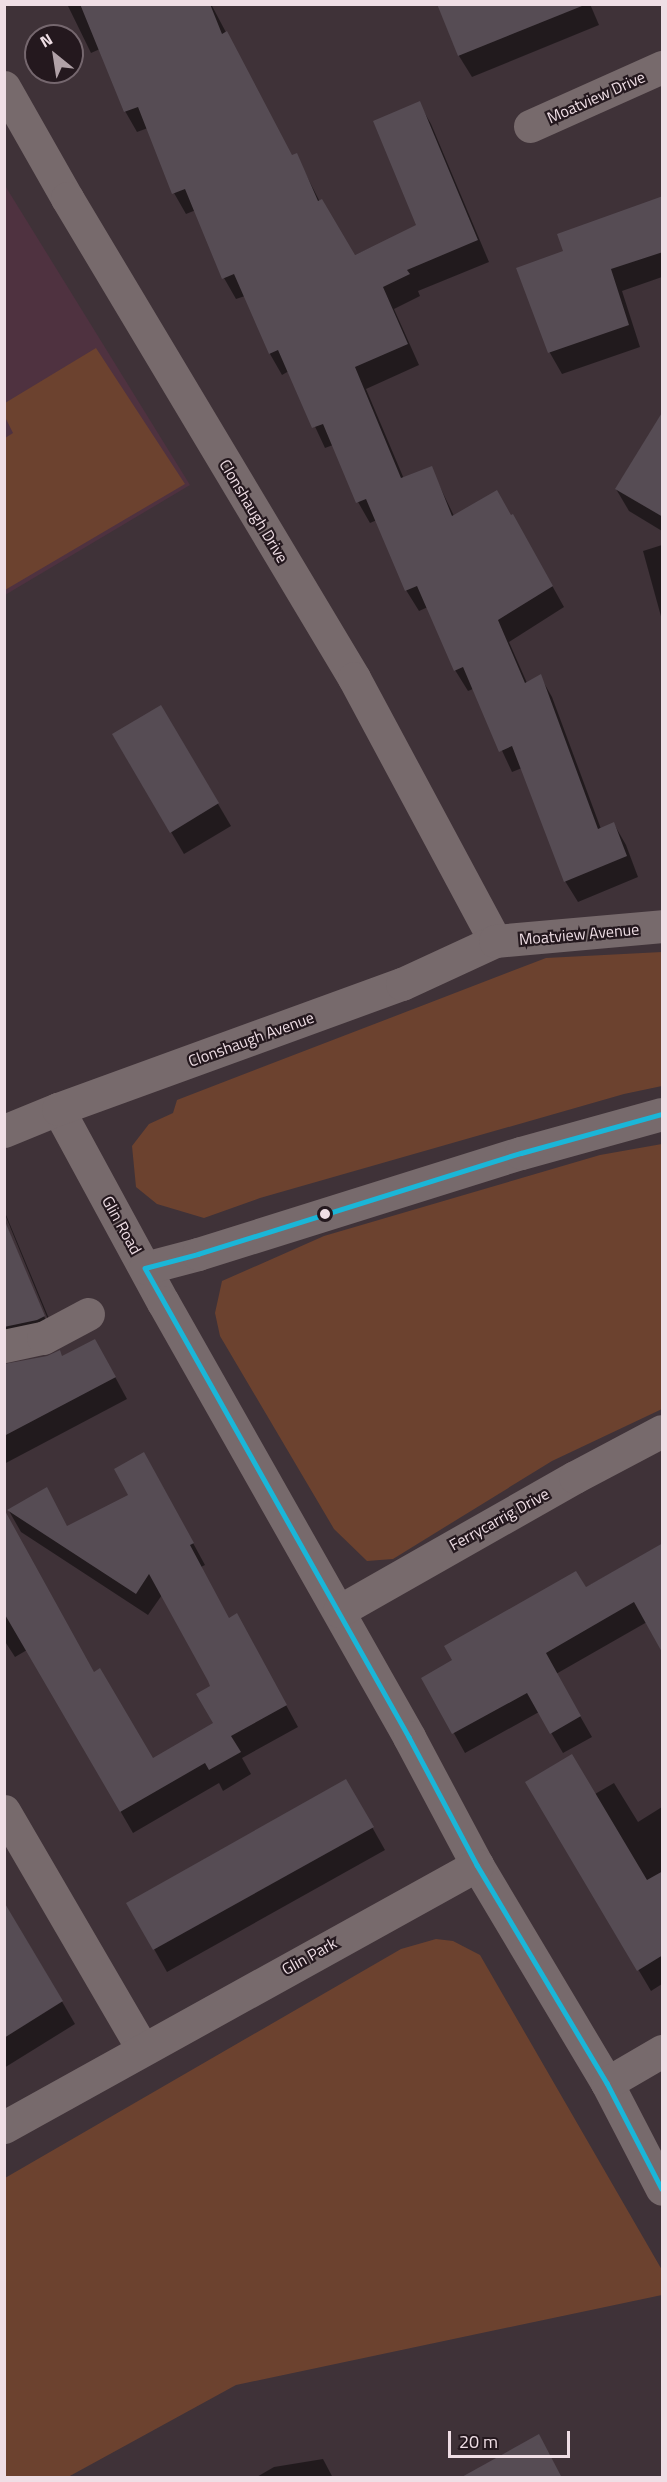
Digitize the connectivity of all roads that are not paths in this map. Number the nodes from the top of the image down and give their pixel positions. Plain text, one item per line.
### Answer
1 (663, 67) edge
2 (4, 87) edge
3 (530, 126) dead end
4 (663, 926) edge
5 (495, 941) junction
6 (58, 1108) junction
7 (663, 1114) edge
8 (4, 1131) edge
9 (145, 1268) junction
10 (88, 1314) dead end
11 (4, 1346) edge
12 (663, 1431) edge
13 (339, 1611) junction
14 (4, 1811) edge
15 (477, 1864) junction
16 (142, 2048) junction
17 (663, 2050) edge
18 (607, 2083) junction
19 (4, 2127) edge
20 (663, 2188) edge

1 - 3 street, Moatview Drive
2 - 5 street, Clonshaugh Drive
4 - 5 street, Moatview Avenue
5 - 6 street, Clonshaugh Avenue
6 - 8 street, Clonshaugh Avenue
6 - 9 street, Glin Road
7 - 9 street
9 - 13 street, Glin Road
10 - 11 street
12 - 13 street, Ferrycarrig Drive
13 - 15 street, Glin Road
14 - 16 street
15 - 16 street, Glin Park
15 - 18 street, Glin Road
16 - 19 street, Glin Park
17 - 18 street
18 - 20 street, Glin Road

